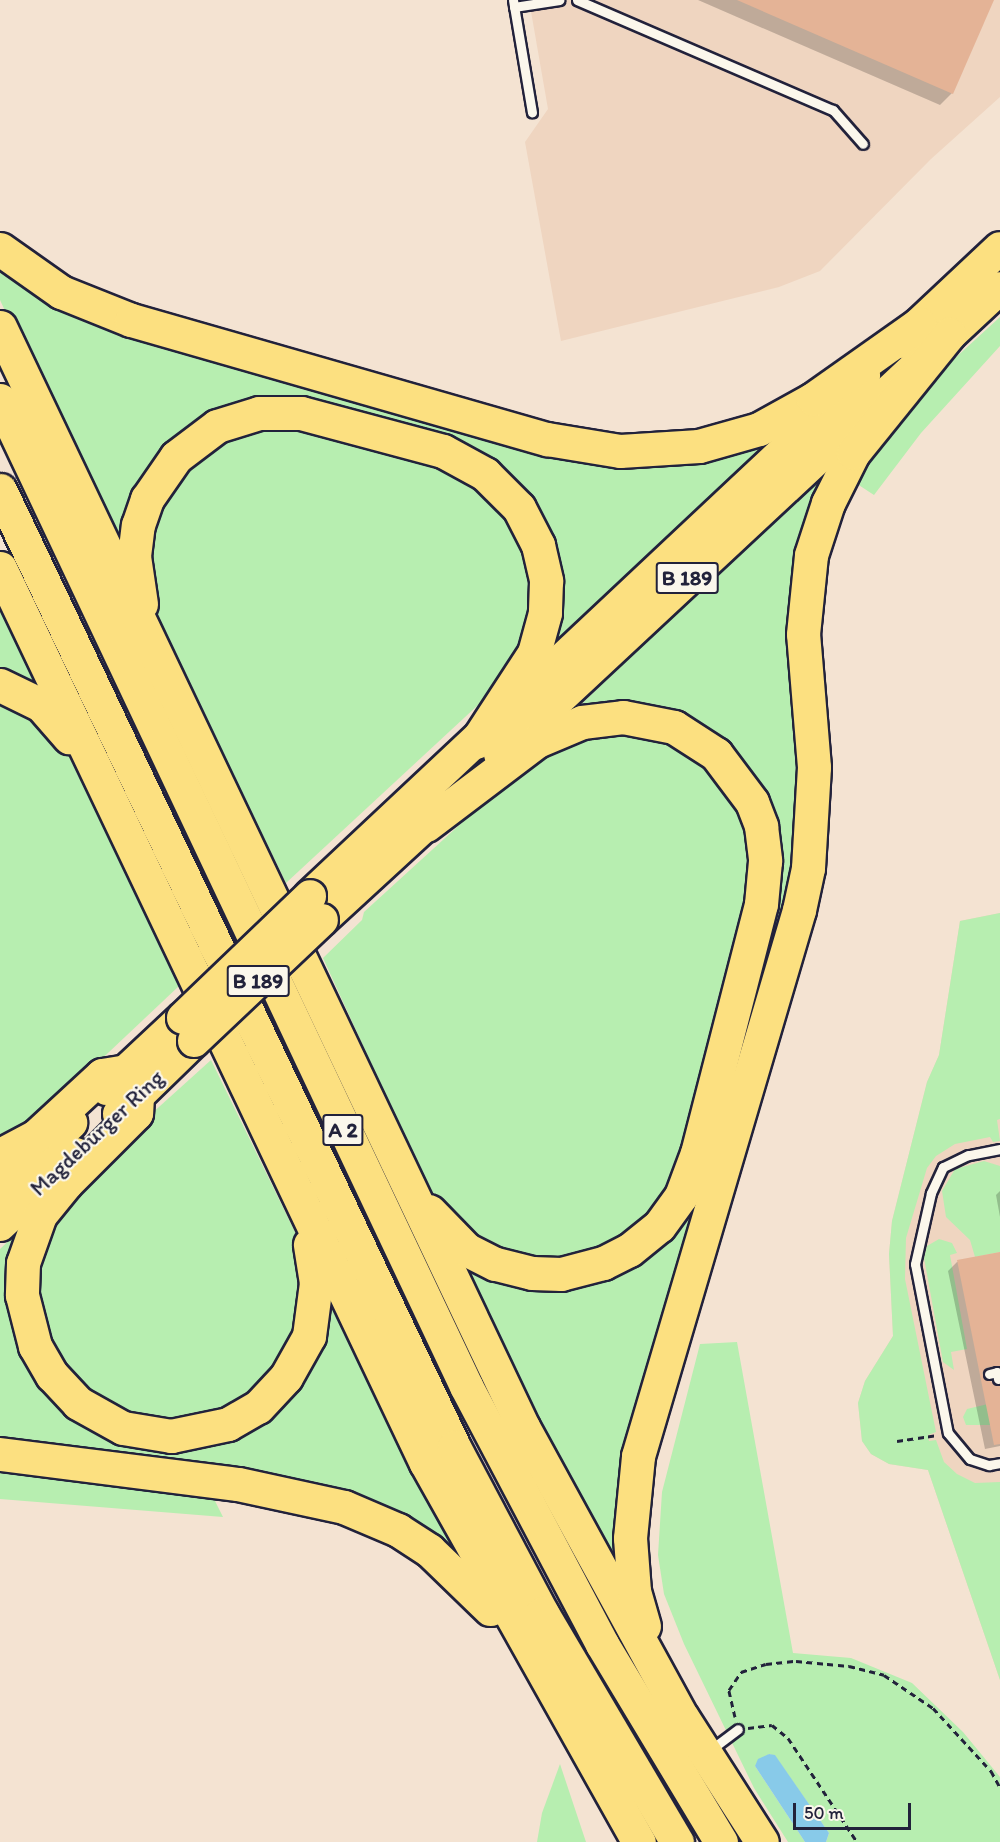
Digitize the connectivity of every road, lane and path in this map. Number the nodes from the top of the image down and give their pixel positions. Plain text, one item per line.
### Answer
1 (559, 0) edge
2 (577, 0) edge
3 (514, 4) edge
4 (532, 112) dead end
5 (863, 144) dead end
6 (1000, 248) edge
7 (0, 249) edge
8 (1000, 288) edge
9 (0, 327) edge
10 (934, 329) junction
11 (0, 400) edge
12 (0, 490) edge
13 (0, 568) edge
14 (155, 658) junction
15 (0, 685) edge
16 (476, 742) junction
17 (106, 790) junction
18 (426, 825) junction
19 (316, 908) junction
20 (132, 1083) junction
21 (1000, 1149) edge
22 (390, 1152) junction
23 (0, 1155) edge
24 (286, 1171) junction
25 (0, 1190) edge
26 (0, 1225) edge
27 (948, 1432) junction
28 (897, 1441) dead end
29 (0, 1454) edge
30 (1000, 1463) edge
31 (541, 1673) junction
32 (682, 1717) junction
33 (738, 1729) junction
34 (705, 1754) junction
35 (1000, 1787) edge
36 (639, 1842) edge
37 (677, 1842) edge
38 (721, 1842) edge
39 (762, 1842) edge
40 (857, 1842) edge

1 - 3 lane
2 - 5 lane
3 - 4 lane
6 - 10 highway, B 189
7 - 10 highway
8 - 10 highway, B 189
9 - 14 highway
10 - 16 highway, B 189
10 - 18 highway, B 189
10 - 32 highway
11 - 38 highway, A 2
12 - 37 highway, A 2
13 - 17 highway
14 - 16 highway
14 - 22 highway
15 - 17 highway
16 - 19 highway, B 189
17 - 24 highway
18 - 19 highway, B 189
18 - 22 highway
19 - 20 highway, Magdeburger Ring / B 189, bridge
20 - 23 highway
20 - 24 highway
20 - 25 highway, Magdeburger Ring / B 189
20 - 26 highway, Magdeburger Ring / B 189
21 - 27 lane
22 - 32 highway
24 - 31 highway
27 - 28 path
27 - 30 lane
29 - 31 highway
31 - 36 highway
32 - 34 highway
33 - 34 lane
33 - 35 path
33 - 40 path
34 - 39 highway

